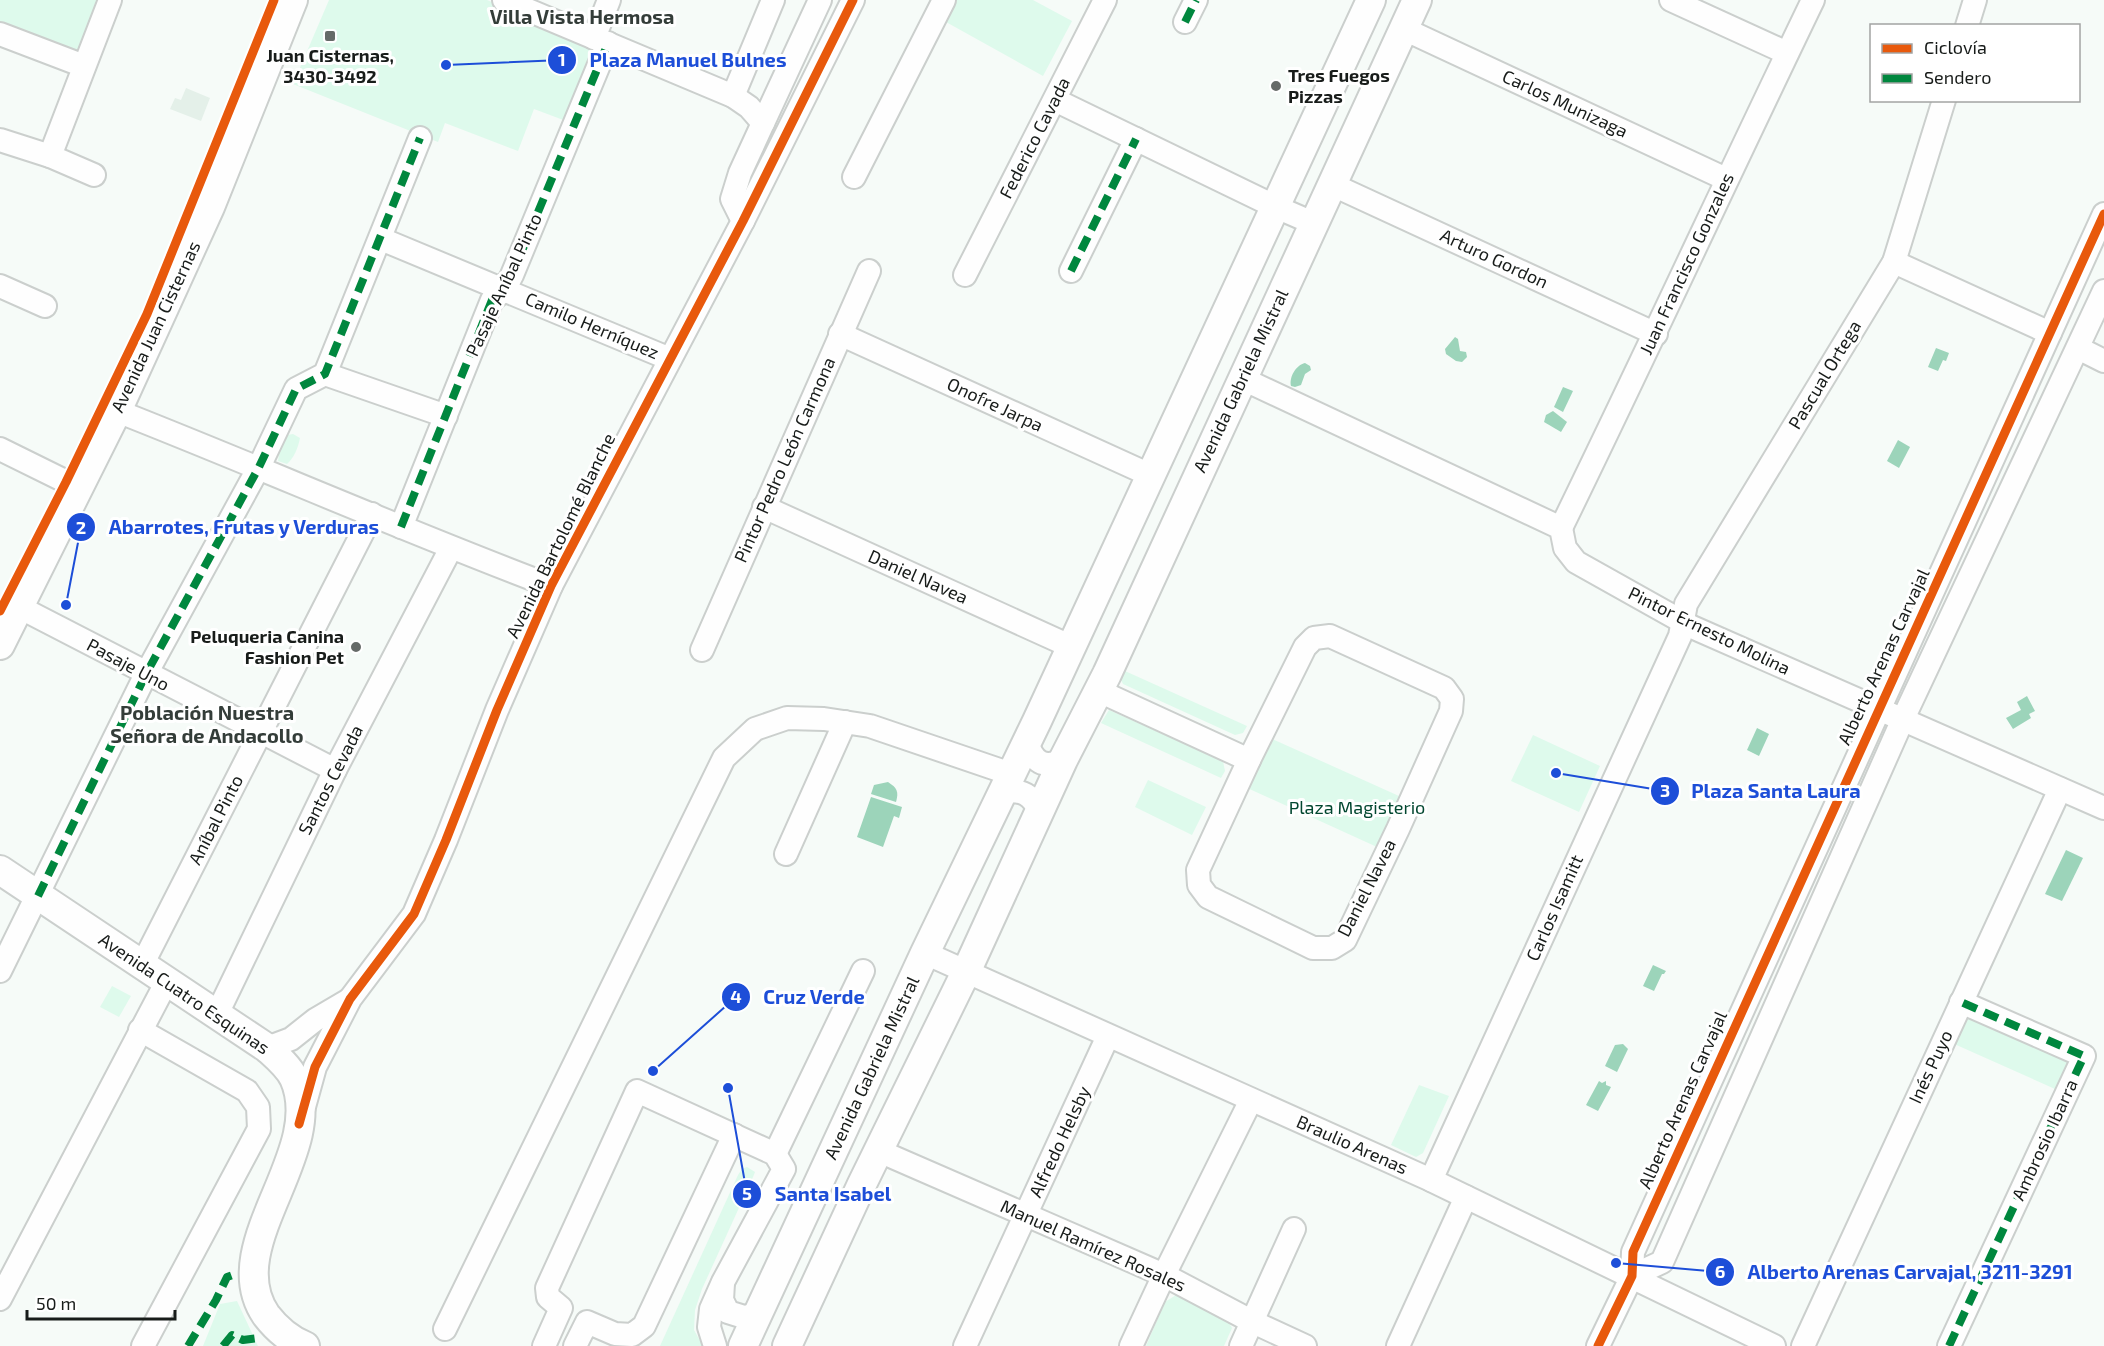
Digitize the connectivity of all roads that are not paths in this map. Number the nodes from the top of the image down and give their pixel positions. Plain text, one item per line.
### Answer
1 (110, 0) edge
2 (293, 0) edge
3 (504, 0) edge
4 (609, 0) edge
5 (773, 0) edge
6 (820, 0) edge
7 (853, 0) edge
8 (1105, 0) edge
9 (1196, 0) edge
10 (1371, 0) edge
11 (1417, 0) edge
12 (1671, 0) edge
13 (1813, 0) edge
14 (1975, 0) edge
15 (941, 2) edge
16 (1185, 22) dead end
17 (1968, 24) edge
18 (1404, 28) junction
19 (0, 34) edge
20 (601, 40) junction
21 (1787, 53) junction
22 (84, 66) junction
23 (733, 96) junction
24 (1055, 100) junction
25 (1943, 102) edge
26 (763, 123) junction
27 (420, 138) dead end
28 (1136, 139) junction
29 (0, 140) edge
30 (50, 156) junction
31 (93, 175) dead end
32 (854, 177) dead end
33 (1726, 179) junction
34 (1333, 185) junction
35 (1276, 207) junction
36 (2104, 214) edge
37 (743, 221) junction
38 (1313, 223) junction
39 (381, 239) junction
40 (1894, 262) junction
41 (869, 271) dead end
42 (1071, 271) dead end
43 (965, 275) dead end
44 (0, 286) edge
45 (504, 290) junction
46 (2104, 291) edge
47 (45, 306) dead end
48 (2050, 333) junction
49 (840, 334) junction
50 (1656, 334) junction
51 (2078, 348) junction
52 (670, 359) junction
53 (2104, 361) edge
54 (325, 374) junction
55 (1243, 379) junction
56 (117, 411) junction
57 (446, 416) junction
58 (0, 449) edge
59 (259, 467) junction
60 (1150, 476) junction
61 (79, 488) junction
62 (764, 507) junction
63 (372, 514) junction
64 (401, 527) junction
65 (1562, 528) junction
66 (451, 548) junction
67 (551, 586) junction
68 (19, 608) junction
69 (1681, 629) junction
70 (0, 645) edge
71 (1072, 646) junction
72 (702, 650) dead end
73 (146, 674) junction
74 (1099, 691) junction
75 (1878, 709) junction
76 (1903, 719) junction
77 (845, 722) junction
78 (260, 734) junction
79 (1027, 743) junction
80 (1063, 760) junction
81 (1249, 760) junction
82 (335, 770) junction
83 (1007, 783) junction
84 (2060, 789) junction
85 (2104, 808) edge
86 (1039, 811) junction
87 (786, 854) dead end
88 (0, 870) edge
89 (38, 896) junction
90 (925, 953) junction
91 (142, 965) junction
92 (967, 970) junction
93 (0, 971) edge
94 (863, 971) dead end
95 (167, 981) junction
96 (350, 999) junction
97 (1961, 1002) junction
98 (217, 1014) junction
99 (140, 1030) junction
100 (1108, 1036) junction
101 (267, 1048) junction
102 (1251, 1100) junction
103 (299, 1124) junction
104 (734, 1135) junction
105 (879, 1151) junction
106 (775, 1154) junction
107 (1431, 1180) junction
108 (1466, 1197) junction
109 (1026, 1216) junction
110 (1294, 1228) dead end
111 (1164, 1275) junction
112 (1632, 1276) junction
113 (723, 1282) junction
114 (0, 1299) edge
115 (561, 1308) junction
116 (759, 1314) junction
117 (587, 1322) junction
118 (1253, 1322) junction
119 (445, 1329) dead end
120 (143, 1346) edge
121 (305, 1346) edge
122 (544, 1346) edge
123 (575, 1346) edge
124 (715, 1346) edge
125 (743, 1346) edge
126 (787, 1346) edge
127 (965, 1346) edge
128 (1131, 1346) edge
129 (1241, 1346) edge
130 (1305, 1346) edge
131 (1398, 1346) edge
132 (1598, 1346) edge
133 (1774, 1346) edge
134 (1803, 1346) edge
135 (1949, 1346) edge

1 - 22 street
2 - 56 main road, Avenida Juan Cisternas
3 - 20 street
4 - 20 street
5 - 23 street
6 - 26 street
7 - 37 street, Avenida Bartolomé Blanche
8 - 24 street, Federico Cavada
9 - 16 street
10 - 35 main road, Avenida Gabriela Mistral
11 - 18 main road, Avenida Gabriela Mistral
12 - 21 street
13 - 21 street, Juan Francisco Gonzales
14 - 17 street
15 - 32 street
18 - 33 street, Carlos Munizaga
18 - 34 main road, Avenida Gabriela Mistral
19 - 22 street
20 - 23 street
20 - 45 street, Pasaje Aníbal Pinto
21 - 33 street, Juan Francisco Gonzales
22 - 30 street
23 - 26 street
24 - 28 street
24 - 43 street, Federico Cavada
25 - 40 street, Pascual Ortega
26 - 37 street
27 - 39 street
28 - 35 street
28 - 42 street
29 - 30 street
30 - 31 street
33 - 50 street, Juan Francisco Gonzales
34 - 38 main road, Avenida Gabriela Mistral
34 - 50 street, Arturo Gordon
35 - 38 street
35 - 60 main road, Avenida Gabriela Mistral
36 - 48 street, Alberto Arenas Carvajal
37 - 52 street, Avenida Bartolomé Blanche
38 - 55 main road, Avenida Gabriela Mistral
39 - 45 street, Camilo Herníquez
39 - 54 street
40 - 48 street
40 - 69 street, Pascual Ortega
41 - 49 street, Pintor Pedro León Carmona
44 - 47 street
45 - 52 street, Camilo Herníquez
45 - 57 street, Pasaje Aníbal Pinto
46 - 51 street
48 - 75 street, Alberto Arenas Carvajal
49 - 60 street, Onofre Jarpa
49 - 62 street, Pintor Pedro León Carmona
50 - 65 street, Juan Francisco Gonzales
51 - 53 street
51 - 76 street
52 - 67 street, Avenida Bartolomé Blanche
54 - 57 street
54 - 59 street
55 - 65 street
55 - 74 main road, Avenida Gabriela Mistral
56 - 59 street
56 - 61 main road, Avenida Juan Cisternas
57 - 64 street, Pasaje Aníbal Pinto
58 - 61 street
59 - 63 street
59 - 73 street
60 - 71 main road, Avenida Gabriela Mistral
61 - 68 main road, Avenida Juan Cisternas
62 - 71 street, Daniel Navea
62 - 72 street, Pintor Pedro León Carmona
63 - 64 street
63 - 78 street, Aníbal Pinto
64 - 66 street
65 - 69 street, Pintor Ernesto Molina
66 - 67 street
66 - 82 street, Santos Cevada
67 - 96 street, Avenida Bartolomé Blanche
68 - 70 main road, Avenida Juan Cisternas
68 - 73 street, Pasaje Uno
69 - 75 street, Pintor Ernesto Molina
69 - 107 street, Carlos Isamitt
71 - 79 main road, Avenida Gabriela Mistral
73 - 78 street, Pasaje Uno
73 - 89 street
74 - 80 main road, Avenida Gabriela Mistral
74 - 81 street
75 - 76 street, Pintor Ernesto Molina
75 - 112 street, Alberto Arenas Carvajal
76 - 84 street, Pintor Ernesto Molina
76 - 112 street
77 - 83 street
77 - 87 street
77 - 119 street
78 - 82 street, Pasaje Uno
78 - 91 street, Aníbal Pinto
79 - 80 street
79 - 83 main road, Avenida Gabriela Mistral
80 - 86 main road, Avenida Gabriela Mistral
81 - 81 street, Daniel Navea
82 - 98 street, Santos Cevada
83 - 86 street
83 - 90 main road, Avenida Gabriela Mistral
84 - 85 street, Pintor Ernesto Molina
84 - 97 street, Inés Puyo
86 - 92 main road, Avenida Gabriela Mistral
88 - 89 main road, Avenida Cuatro Esquinas
89 - 91 main road, Avenida Cuatro Esquinas
89 - 93 street
90 - 92 street, Braulio Arenas
90 - 116 main road, Avenida Gabriela Mistral
91 - 95 main road, Avenida Cuatro Esquinas
92 - 100 street, Braulio Arenas
92 - 105 main road, Avenida Gabriela Mistral
94 - 106 street
95 - 98 main road, Avenida Cuatro Esquinas
95 - 99 street
96 - 101 street, Avenida Bartolomé Blanche
96 - 103 street, Avenida Bartolomé Blanche
97 - 134 street, Inés Puyo
97 - 135 street, Ambrosio Ibarra
98 - 101 main road, Avenida Cuatro Esquinas
99 - 114 street
99 - 120 street
100 - 102 street, Braulio Arenas
100 - 109 street, Alfredo Helsby
101 - 103 main road, Avenida Cuatro Esquinas
102 - 107 street, Braulio Arenas
102 - 111 street
103 - 121 main road, Avenida Cuatro Esquinas
104 - 106 street
104 - 115 street
104 - 117 street
105 - 109 street, Manuel Ramírez Rosales
105 - 126 main road, Avenida Gabriela Mistral
106 - 113 street
107 - 108 street, Braulio Arenas
108 - 112 street, Braulio Arenas
108 - 131 street
109 - 111 street, Manuel Ramírez Rosales
109 - 127 street, Alfredo Helsby
110 - 118 street
111 - 118 street, Manuel Ramírez Rosales
111 - 128 street
112 - 132 street, Alberto Arenas Carvajal
112 - 133 street, Braulio Arenas
113 - 116 street
113 - 124 street
115 - 117 street
115 - 122 street
116 - 125 main road, Avenida Gabriela Mistral
117 - 123 street
118 - 129 street
118 - 130 street, Manuel Ramírez Rosales

